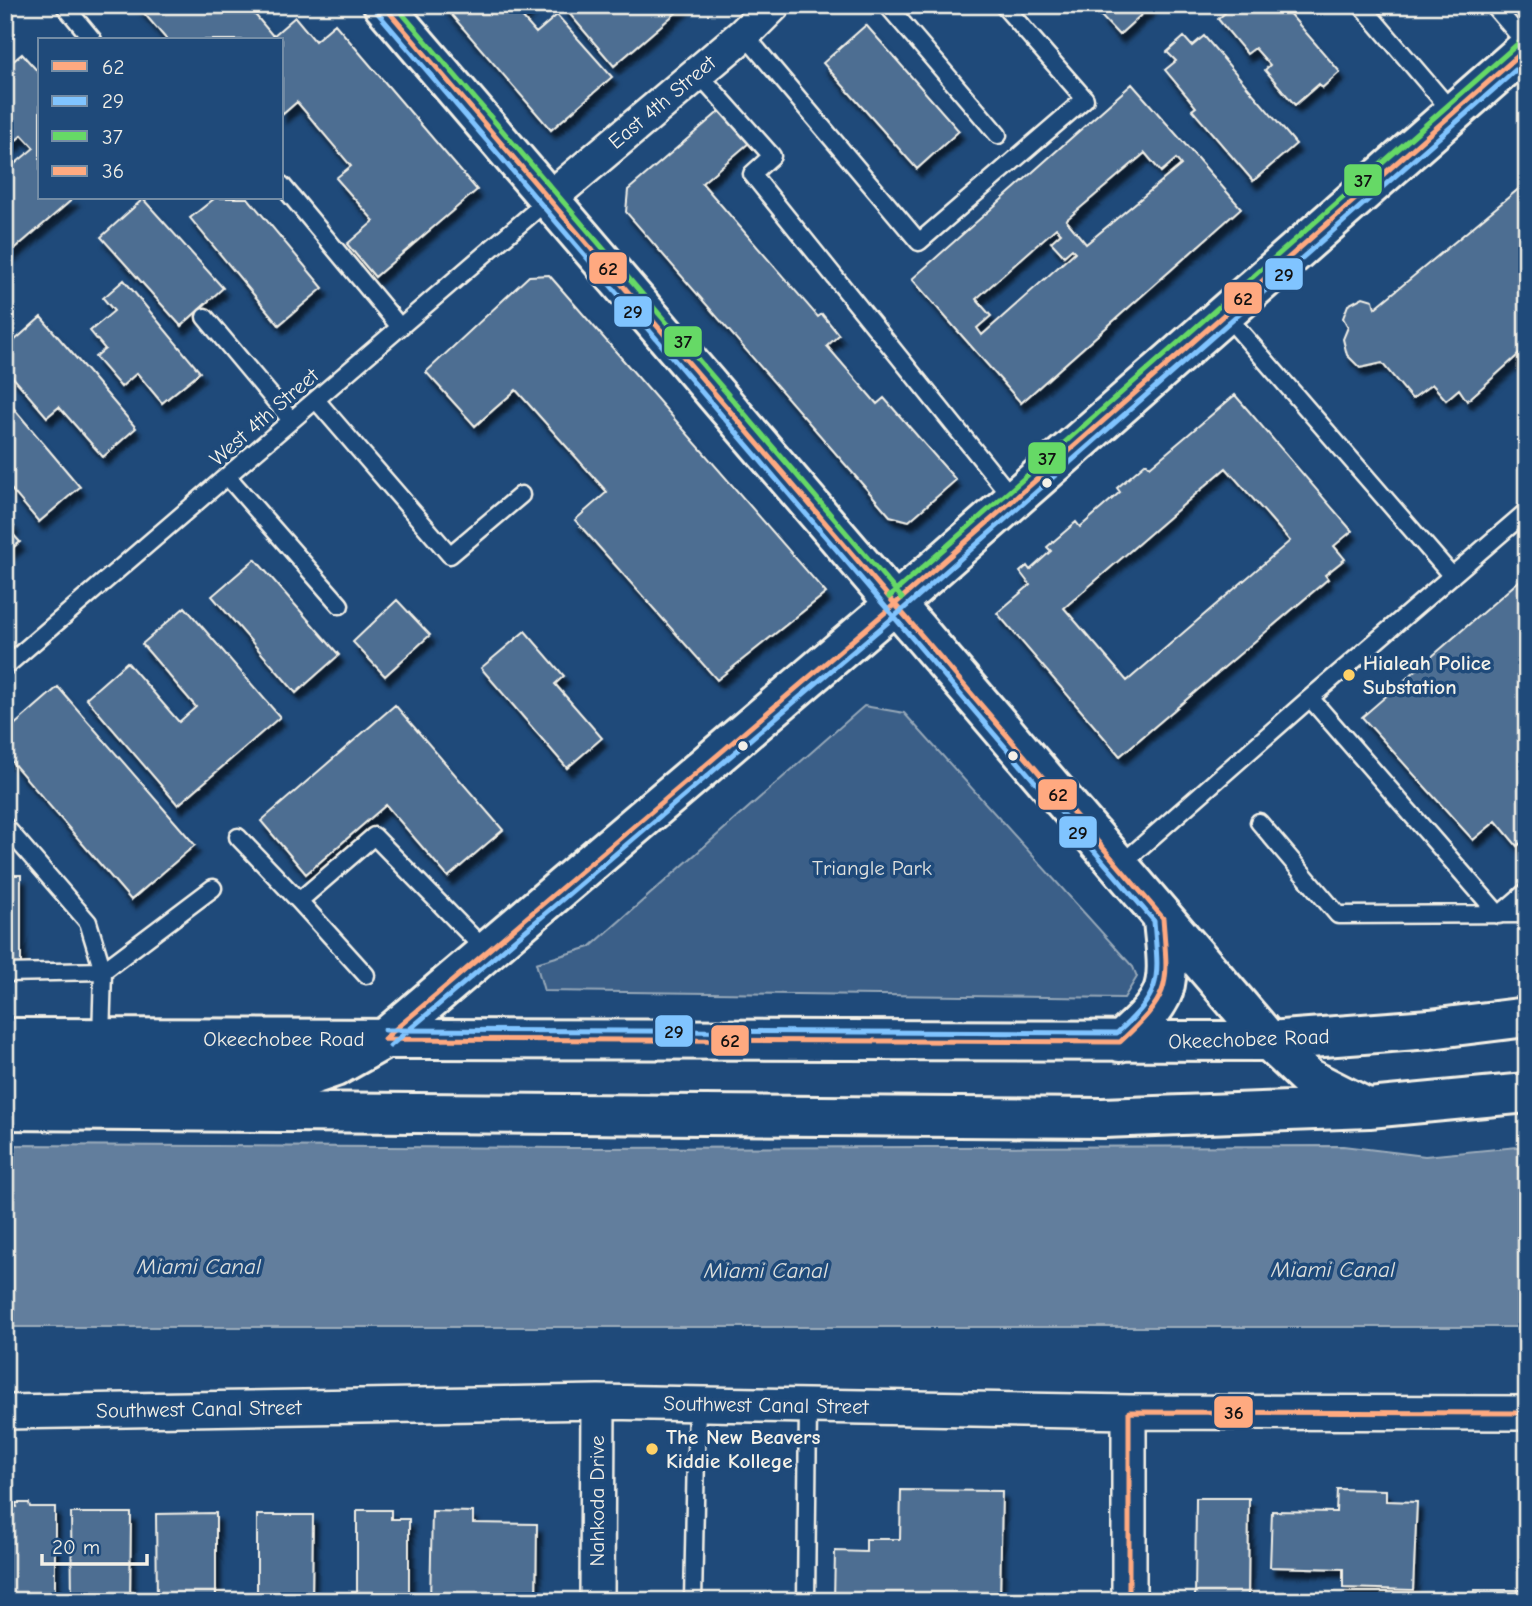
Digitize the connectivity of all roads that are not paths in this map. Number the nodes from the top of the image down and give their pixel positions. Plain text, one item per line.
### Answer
1 (64, 5) edge
2 (383, 5) edge
3 (887, 5) edge
4 (1003, 5) edge
5 (1361, 5) edge
6 (1493, 5) edge
7 (757, 15) edge
8 (91, 38) edge
9 (1527, 46) edge
10 (697, 72) junction
11 (1453, 113) junction
12 (998, 135) dead end
13 (284, 187) edge
14 (550, 198) junction
15 (1224, 314) junction
16 (205, 317) dead end
17 (400, 327) junction
18 (316, 400) junction
19 (291, 420) junction
20 (227, 476) junction
21 (521, 495) dead end
22 (1014, 500) junction
23 (1527, 511) edge
24 (1452, 576) junction
25 (895, 604) junction
26 (340, 605) dead end
27 (5, 667) edge
28 (1310, 698) junction
29 (1259, 822) dead end
30 (5, 826) edge
31 (238, 837) dead end
32 (1119, 866) junction
33 (213, 888) dead end
34 (1527, 891) edge
35 (299, 901) junction
36 (1527, 914) edge
37 (1499, 915) junction
38 (1163, 918) junction
39 (487, 952) junction
40 (103, 971) junction
41 (5, 973) edge
42 (366, 975) dead end
43 (1527, 1017) edge
44 (5, 1038) edge
45 (101, 1038) junction
46 (384, 1039) junction
47 (1269, 1041) junction
48 (1120, 1042) junction
49 (5, 1074) edge
50 (1527, 1093) edge
51 (1369, 1108) junction
52 (5, 1110) edge
53 (598, 1402) junction
54 (697, 1404) junction
55 (808, 1406) junction
56 (5, 1412) edge
57 (1129, 1412) junction
58 (1527, 1413) edge
59 (597, 1601) edge
60 (693, 1601) edge
61 (806, 1601) edge
62 (1129, 1601) edge

1 - 8 lane
2 - 14 main road
3 - 12 lane
4 - 7 lane
5 - 11 lane
6 - 9 lane
7 - 10 street, East 4th Street
9 - 11 main road
10 - 14 street, East 4th Street
10 - 22 lane
11 - 15 main road
13 - 17 lane
14 - 17 lane, West 4th Street
14 - 25 main road
15 - 22 main road
15 - 24 lane
16 - 19 lane
17 - 18 lane, West 4th Street
18 - 19 lane, West 4th Street
18 - 21 lane
19 - 20 lane, West 4th Street
20 - 26 lane
20 - 27 lane, West 4th Street
22 - 25 main road
23 - 24 lane
24 - 28 lane
25 - 32 main road
25 - 39 main road
28 - 32 lane
28 - 37 lane
29 - 37 lane
30 - 40 lane
31 - 35 lane
32 - 38 main road
33 - 40 lane
34 - 37 lane
35 - 39 lane
35 - 42 lane
36 - 37 lane
38 - 47 main road
38 - 48 main road
39 - 46 main road
40 - 41 lane
40 - 45 lane
43 - 47 main road, Okeechobee Road
44 - 45 main road, Okeechobee Road
45 - 46 main road, Okeechobee Road
46 - 48 main road, Okeechobee Road
46 - 49 main road
47 - 48 main road, Okeechobee Road
47 - 51 main road
50 - 51 main road
51 - 52 main road
53 - 54 street, Southwest Canal Street
53 - 56 street, Southwest Canal Street
53 - 59 street, Nahkoda Drive
54 - 55 street, Southwest Canal Street
54 - 60 lane
55 - 57 street, Southwest Canal Street
55 - 61 lane
57 - 58 street, Southwest Canal Street
57 - 62 street

